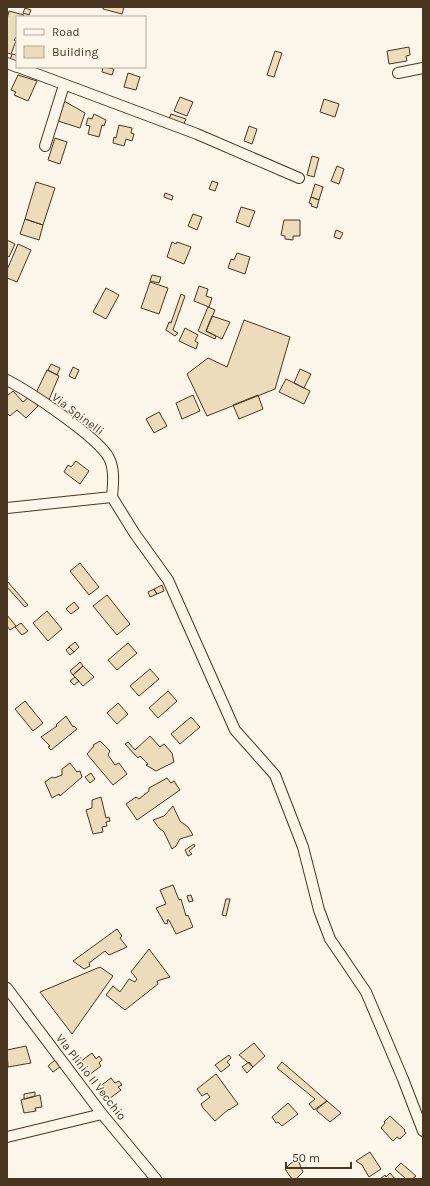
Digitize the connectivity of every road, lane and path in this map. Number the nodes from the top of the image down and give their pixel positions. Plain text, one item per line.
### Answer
1 (21, 68) edge
2 (423, 68) edge
3 (398, 73) dead end
4 (64, 85) junction
5 (45, 146) dead end
6 (299, 178) dead end
7 (7, 380) edge
8 (112, 497) junction
9 (7, 508) edge
10 (7, 988) edge
11 (102, 1114) junction
12 (423, 1131) edge
13 (7, 1137) edge
14 (156, 1179) edge

1 - 4 street
2 - 3 street
4 - 5 street
4 - 6 street
7 - 8 street, Via Spinelli
8 - 9 street
8 - 12 street
10 - 11 street, VIa Plinio Il Vecchio
11 - 13 street
11 - 14 street, VIa Plinio Il Vecchio

